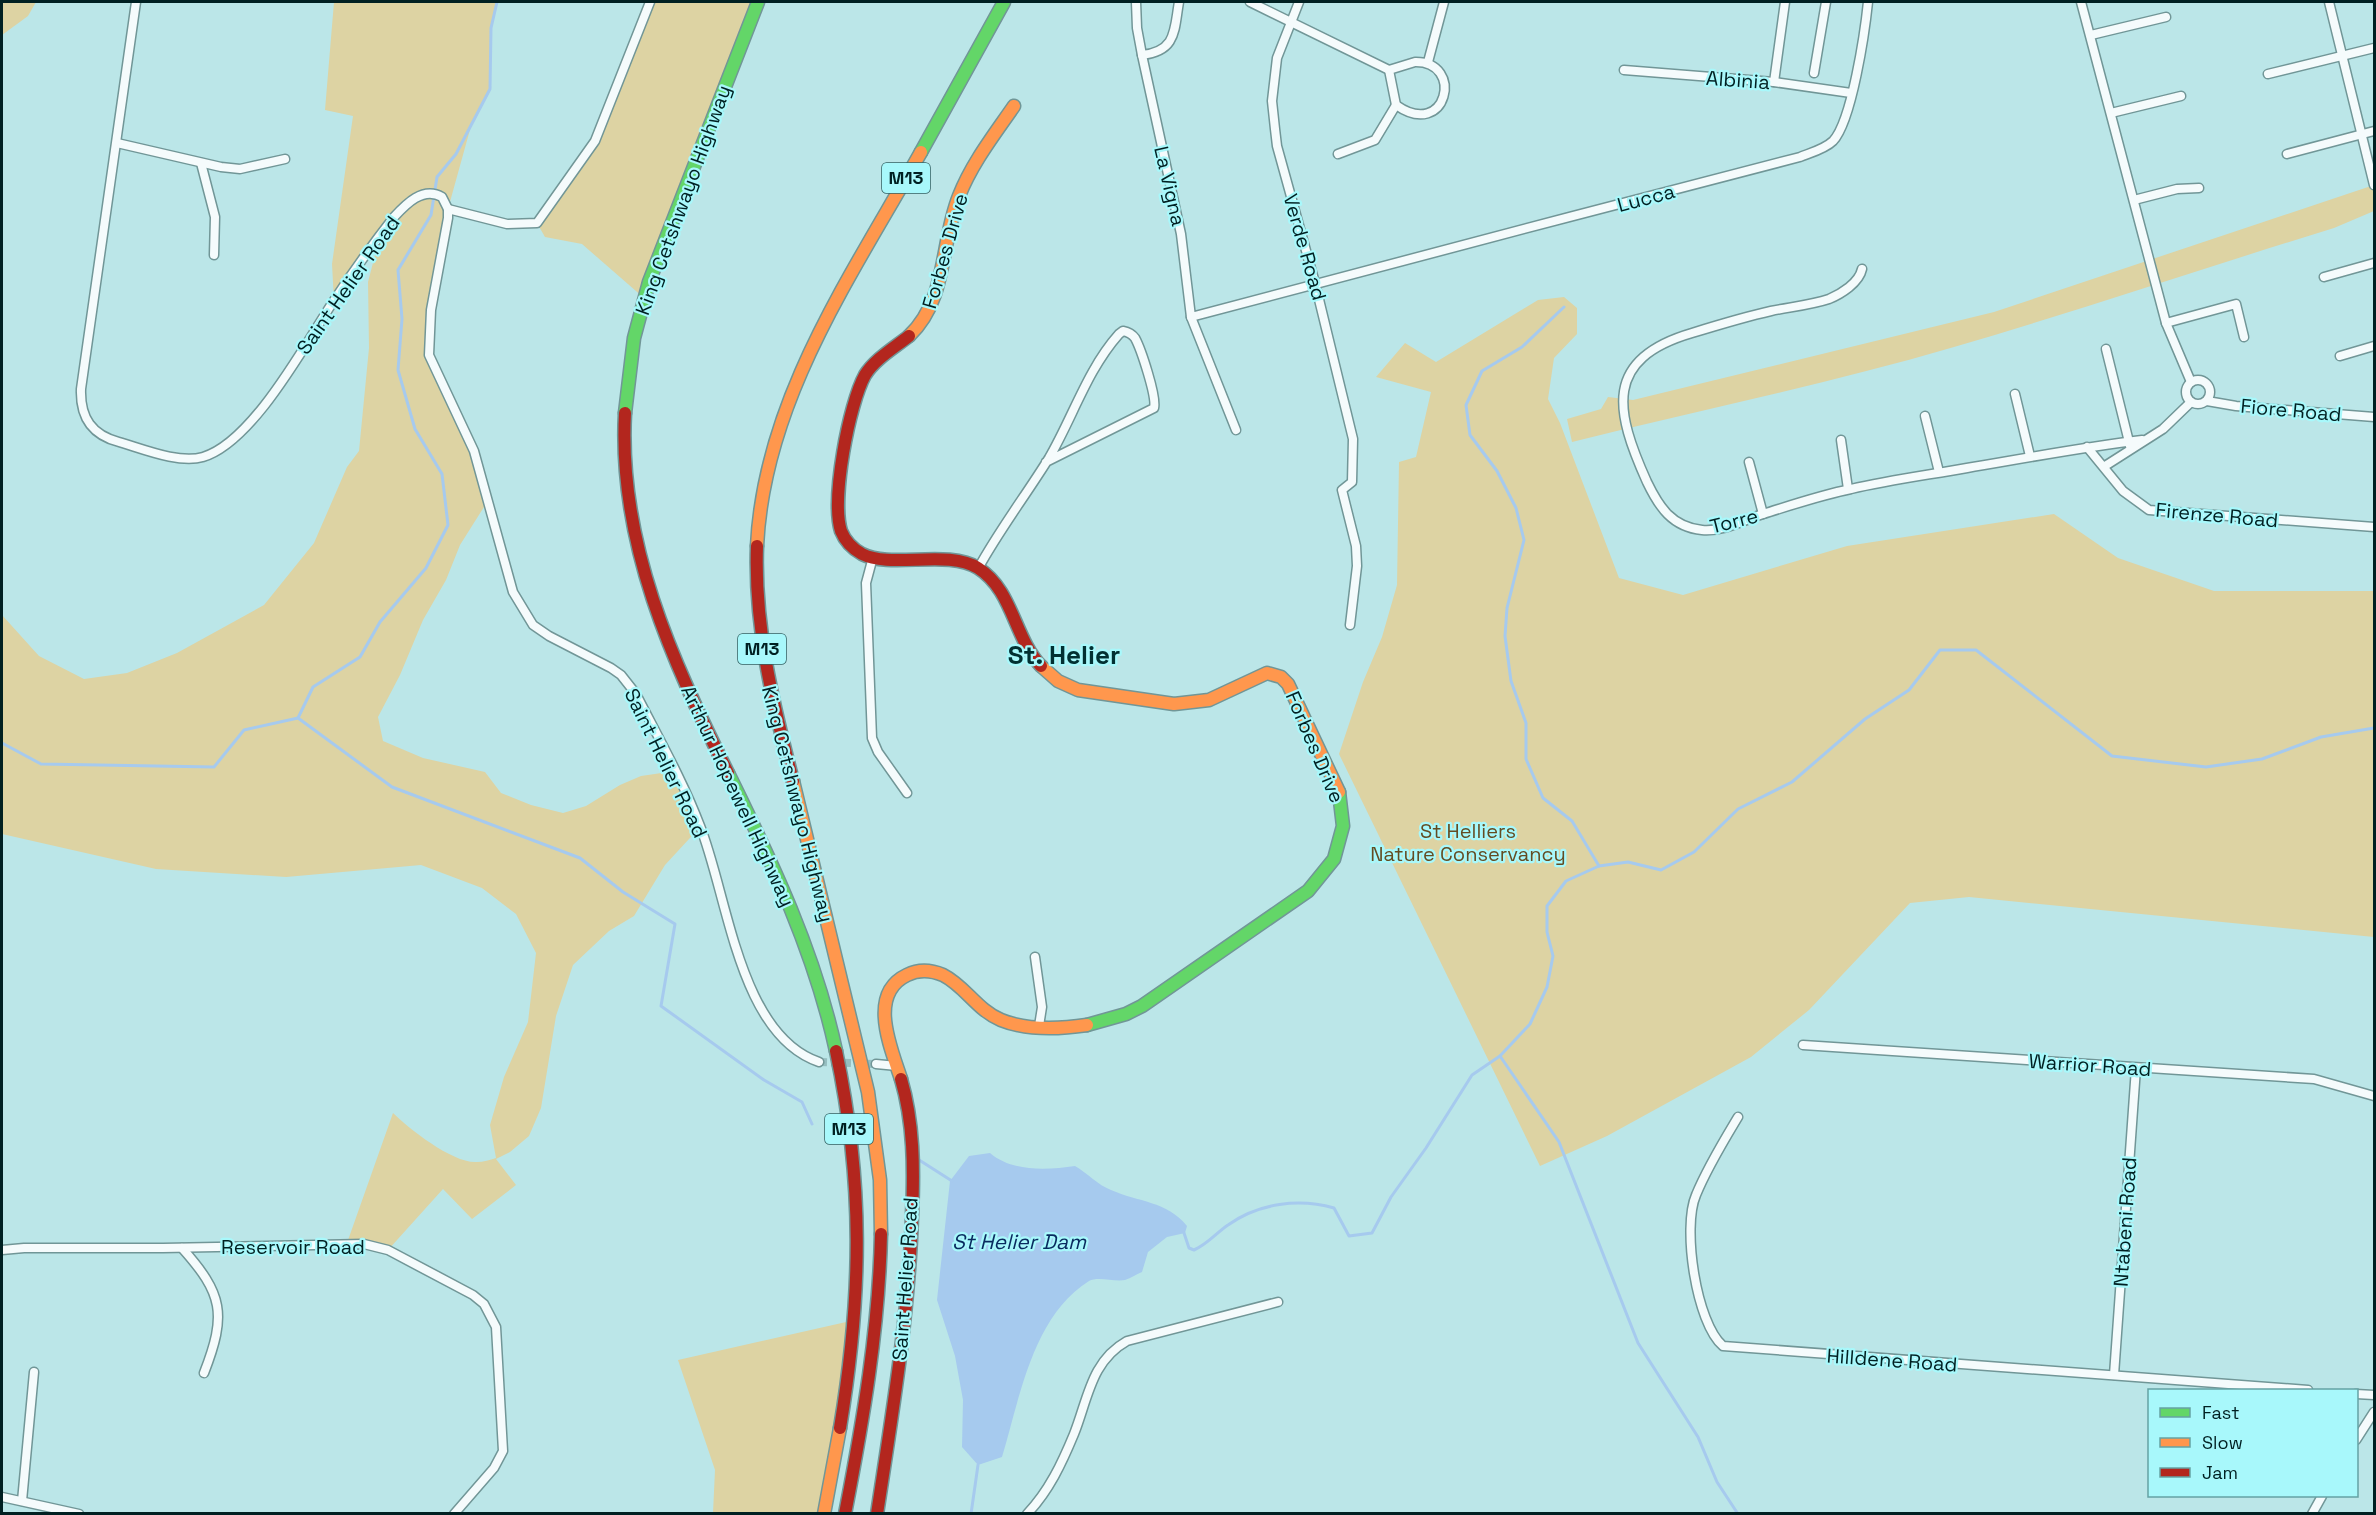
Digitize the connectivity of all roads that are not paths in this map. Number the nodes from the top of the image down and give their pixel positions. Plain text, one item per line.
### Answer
1 (136, 2) edge
2 (650, 2) edge
3 (752, 2) edge
4 (758, 2) edge
5 (1004, 2) edge
6 (1136, 2) edge
7 (1179, 2) edge
8 (1250, 2) edge
9 (1299, 2) edge
10 (1444, 2) edge
11 (1785, 2) edge
12 (1826, 2) edge
13 (1868, 2) edge
14 (2081, 2) edge
15 (2329, 2) edge
16 (2166, 17) dead end
17 (1290, 21) junction
18 (2091, 34) junction
19 (2374, 48) edge
20 (739, 49) junction
21 (1142, 56) junction
22 (2343, 56) junction
23 (1428, 62) junction
24 (1389, 70) junction
25 (1624, 70) dead end
26 (1814, 74) dead end
27 (2268, 74) dead end
28 (1774, 82) junction
29 (1851, 93) junction
30 (2181, 96) dead end
31 (1396, 105) junction
32 (1014, 106) dead end
33 (2111, 113) junction
34 (2374, 131) edge
35 (2361, 134) junction
36 (117, 143) junction
37 (1338, 154) dead end
38 (2287, 154) dead end
39 (285, 159) dead end
40 (201, 163) junction
41 (2374, 185) edge
42 (2199, 188) dead end
43 (2134, 200) junction
44 (448, 209) junction
45 (214, 255) dead end
46 (2374, 263) edge
47 (1862, 269) dead end
48 (2324, 277) dead end
49 (1316, 283) junction
50 (1191, 317) junction
51 (2166, 323) junction
52 (2244, 337) dead end
53 (2374, 346) edge
54 (2106, 350) dead end
55 (2340, 356) dead end
56 (2191, 382) junction
57 (2015, 394) dead end
58 (2207, 401) junction
59 (2191, 402) junction
60 (1925, 416) dead end
61 (2374, 417) edge
62 (1236, 430) dead end
63 (1841, 440) dead end
64 (2130, 445) junction
65 (2087, 447) junction
66 (2030, 456) junction
67 (1046, 462) junction
68 (1749, 462) dead end
69 (2105, 466) junction
70 (1939, 472) junction
71 (1848, 489) junction
72 (1763, 514) junction
73 (2374, 527) edge
74 (873, 557) junction
75 (979, 567) junction
76 (1350, 625) dead end
77 (670, 650) joint
78 (907, 793) dead end
79 (804, 944) joint
80 (1035, 957) dead end
81 (1039, 1026) junction
82 (1803, 1045) dead end
83 (819, 1062) tunnel mouth
84 (876, 1064) tunnel mouth
85 (897, 1066) junction
86 (2136, 1068) junction
87 (2374, 1095) edge
88 (1738, 1117) dead end
89 (182, 1248) junction
90 (2, 1250) edge
91 (1278, 1302) dead end
92 (34, 1372) dead end
93 (204, 1373) dead end
94 (2114, 1375) junction
95 (2295, 1389) edge
96 (2358, 1394) edge
97 (2374, 1395) edge
98 (2374, 1412) edge
99 (2358, 1437) edge
100 (2, 1497) edge
101 (2321, 1497) edge
102 (22, 1502) junction
103 (79, 1514) edge
104 (454, 1514) edge
105 (824, 1514) edge
106 (845, 1514) edge
107 (877, 1514) edge
108 (1028, 1514) edge
109 (2312, 1514) edge

1 - 36 street, Saint Helier Road
2 - 44 street
3 - 20 main road
4 - 20 main road, King Cetshwayo Highway / M13
5 - 106 main road, King Cetshwayo Highway / M13
6 - 21 street, La Vigna
7 - 21 street
8 - 17 street
9 - 17 street, Verde Road
10 - 23 street
11 - 28 street
12 - 26 street
13 - 29 street, Lucca
14 - 18 street
15 - 22 street
16 - 18 street
17 - 24 street
17 - 49 street, Verde Road
18 - 33 street
19 - 22 street
20 - 77 main road, King Cetshwayo Highway / M13
21 - 50 street, La Vigna
22 - 27 street
22 - 35 street
23 - 24 street
23 - 31 street
24 - 31 street
25 - 28 street, Albinia
28 - 29 street, Albinia
29 - 49 street, Lucca
30 - 33 street
31 - 37 street
32 - 74 main road, Forbes Drive
33 - 43 street
34 - 35 street
35 - 38 street
35 - 41 street
36 - 40 street
36 - 44 street, Saint Helier Road
39 - 40 street
40 - 45 street
42 - 43 street
43 - 51 street
44 - 83 street, Saint Helier Road
46 - 48 street
47 - 72 street, Torre
49 - 50 street
49 - 76 street, Verde Road
50 - 62 street, La Vigna
51 - 52 street
51 - 56 street
53 - 55 street
54 - 64 street
56 - 58 street
56 - 59 street
57 - 66 street
58 - 59 street, Fiore Road
58 - 61 street, Fiore Road
59 - 64 street
60 - 70 street
63 - 71 street
64 - 65 street, Torre
64 - 69 street
65 - 66 street, Torre
65 - 69 street, Firenze Road
66 - 70 street, Torre
67 - 67 street
67 - 75 street
68 - 72 street
69 - 73 street, Firenze Road
70 - 71 street, Torre
71 - 72 street, Torre
74 - 75 main road, Forbes Drive
74 - 78 street
75 - 81 main road, Forbes Drive
77 - 79 main road, Arthur Hopewell Highway / M13
79 - 105 main road, King Cetshwayo Highway / M13
80 - 81 street
81 - 85 main road, Forbes Drive
82 - 86 street, Warrior Road
84 - 85 street
85 - 107 main road, Saint Helier Road
86 - 87 street, Warrior Road
86 - 94 street, Ntabeni Road
88 - 94 street, Hilldene Road
89 - 90 street, Reservoir Road
89 - 93 street
89 - 104 street, Reservoir Road
91 - 108 street
92 - 102 street
94 - 95 street, Hilldene Road
96 - 97 street
98 - 99 street
100 - 102 street
101 - 109 street
102 - 103 street

